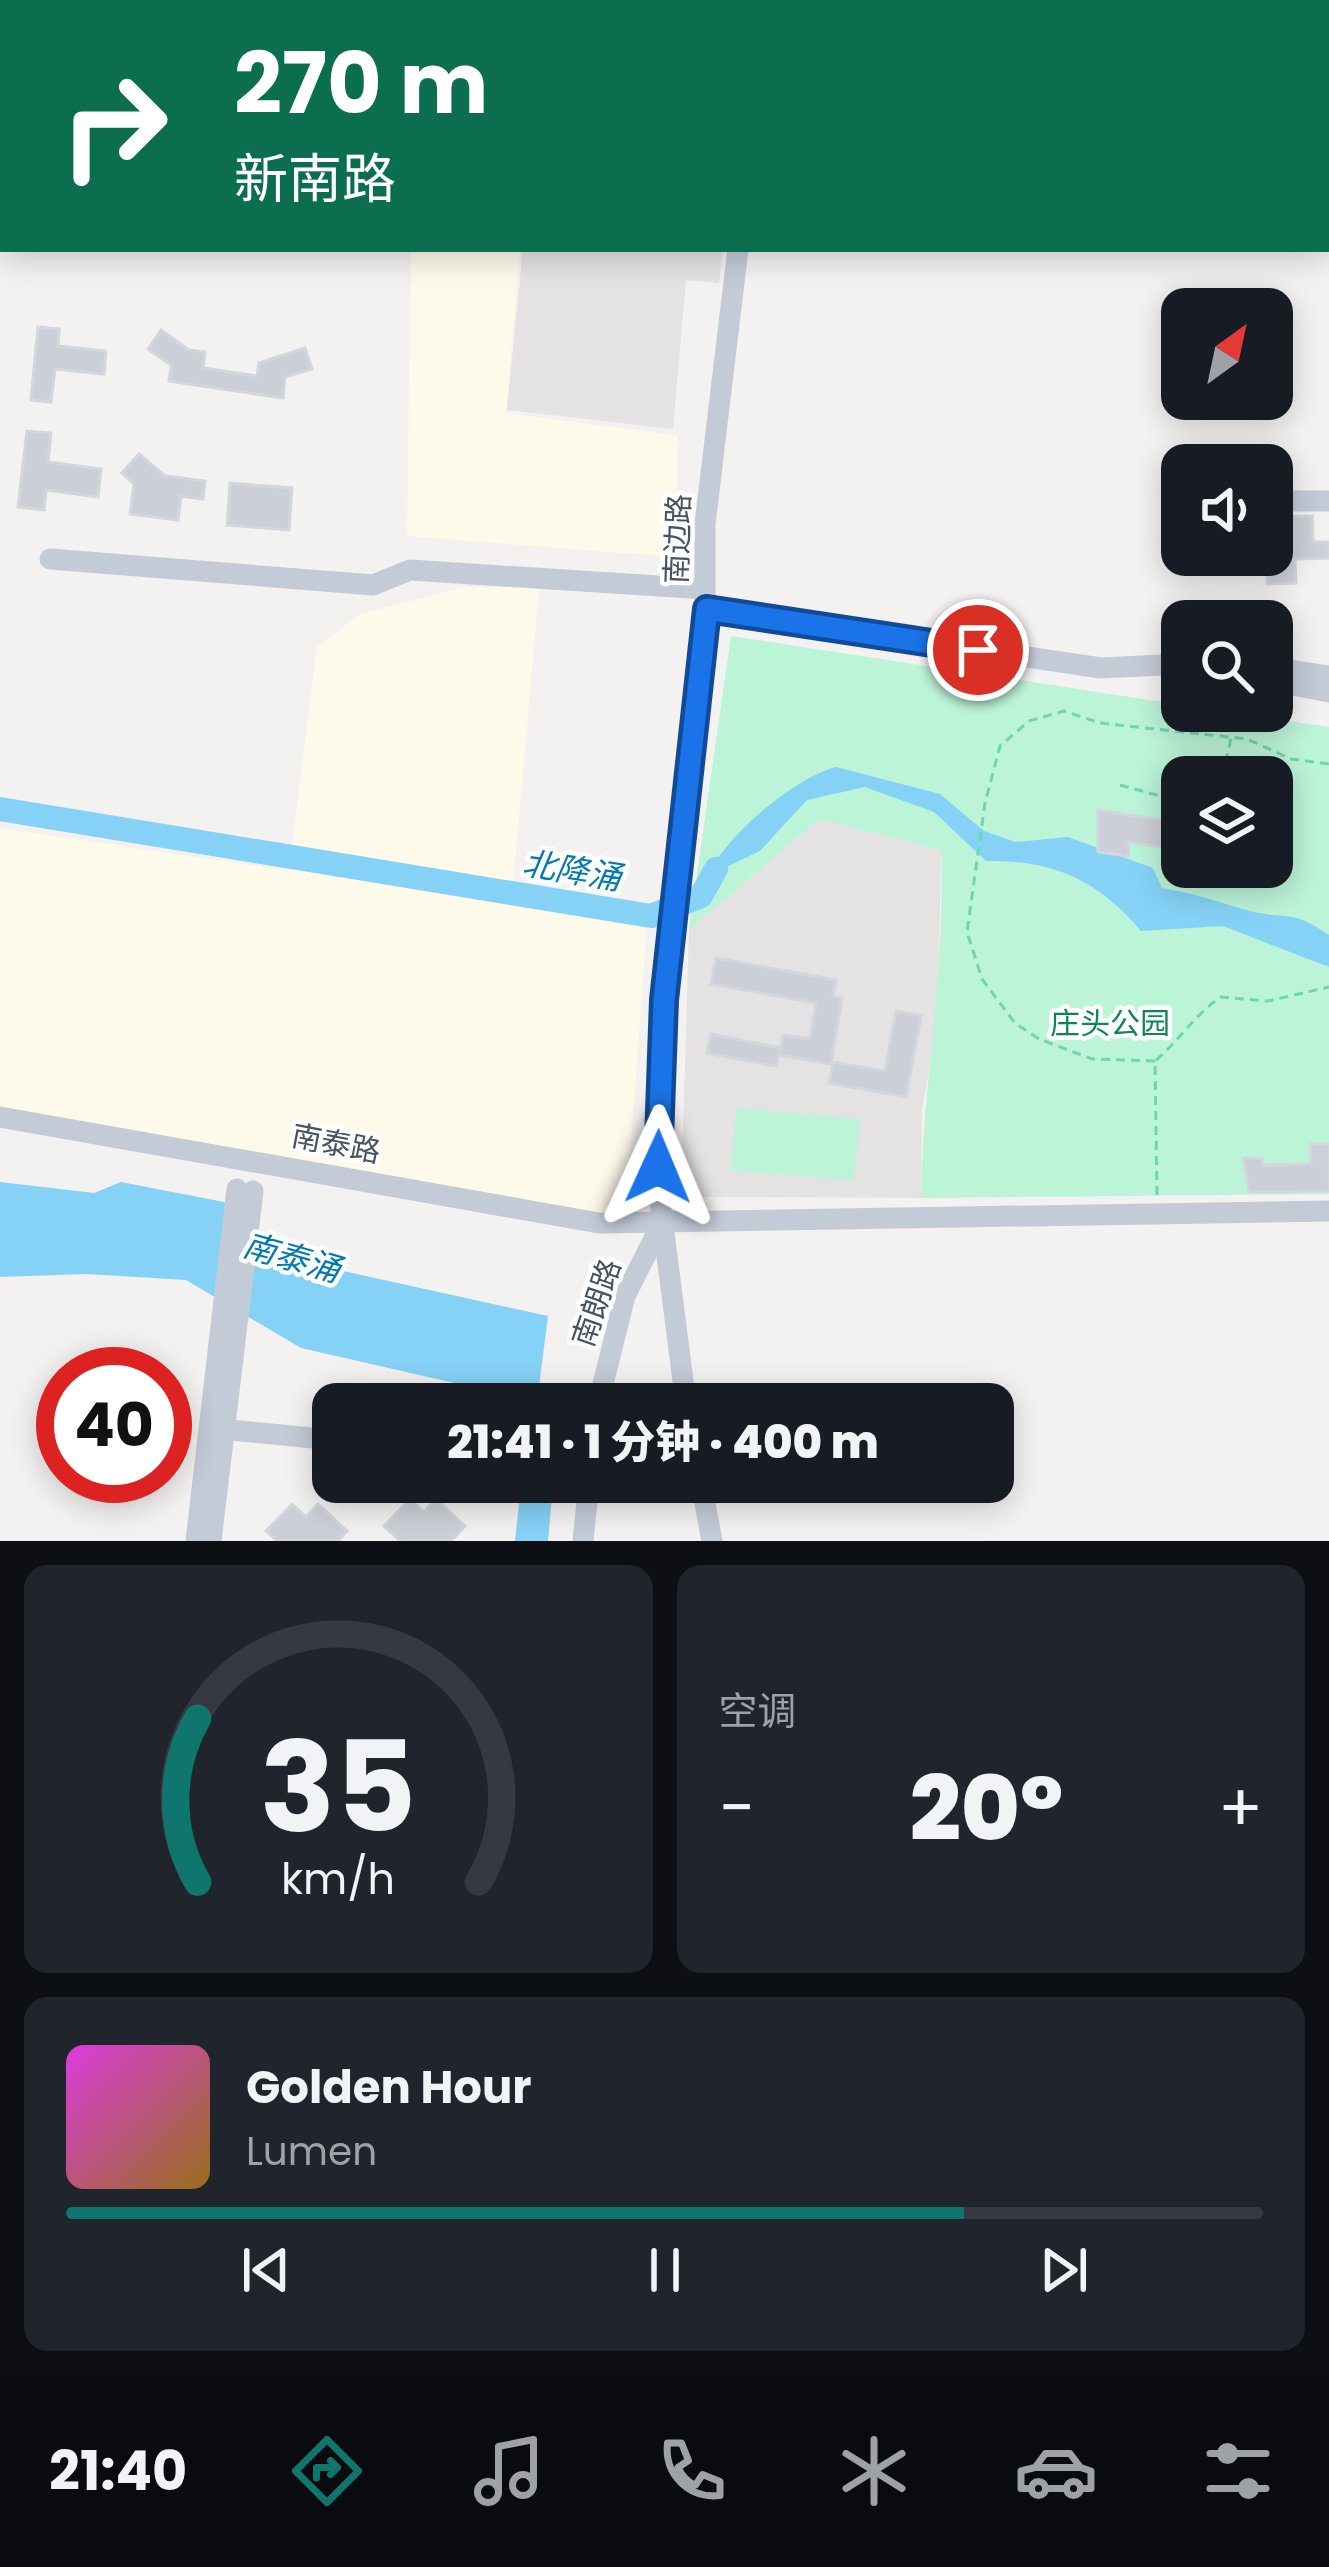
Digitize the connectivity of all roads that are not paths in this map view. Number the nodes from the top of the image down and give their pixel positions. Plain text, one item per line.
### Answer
1 (737, 252) edge
2 (1293, 501) edge
3 (1329, 501) edge
4 (50, 559) dead end
5 (706, 599) junction
6 (1161, 665) edge
7 (1293, 671) edge
8 (1329, 676) edge
9 (1293, 685) edge
10 (1329, 692) edge
11 (0, 1117) edge
12 (245, 1190) dead end
13 (1329, 1211) edge
14 (1329, 1223) edge
15 (662, 1225) junction
16 (603, 1383) edge
17 (683, 1383) edge
18 (217, 1429) junction
19 (312, 1438) edge
20 (583, 1503) edge
21 (587, 1503) edge
22 (705, 1503) edge
23 (586, 1511) junction
24 (196, 1541) edge
25 (211, 1541) edge
26 (584, 1541) edge
27 (712, 1541) edge

1 - 5 street, 南边路
2 - 3 street
4 - 5 street
5 - 6 street
5 - 15 street, 南边路
7 - 8 street
9 - 10 street
11 - 15 street, 南泰路
12 - 18 street
13 - 15 street, 南泰路
14 - 15 street, 南泰路
15 - 16 street, 南朗路
15 - 17 street, 南边路
18 - 19 street
18 - 24 street
18 - 25 street
20 - 23 street
21 - 23 street
22 - 27 street
23 - 26 street

